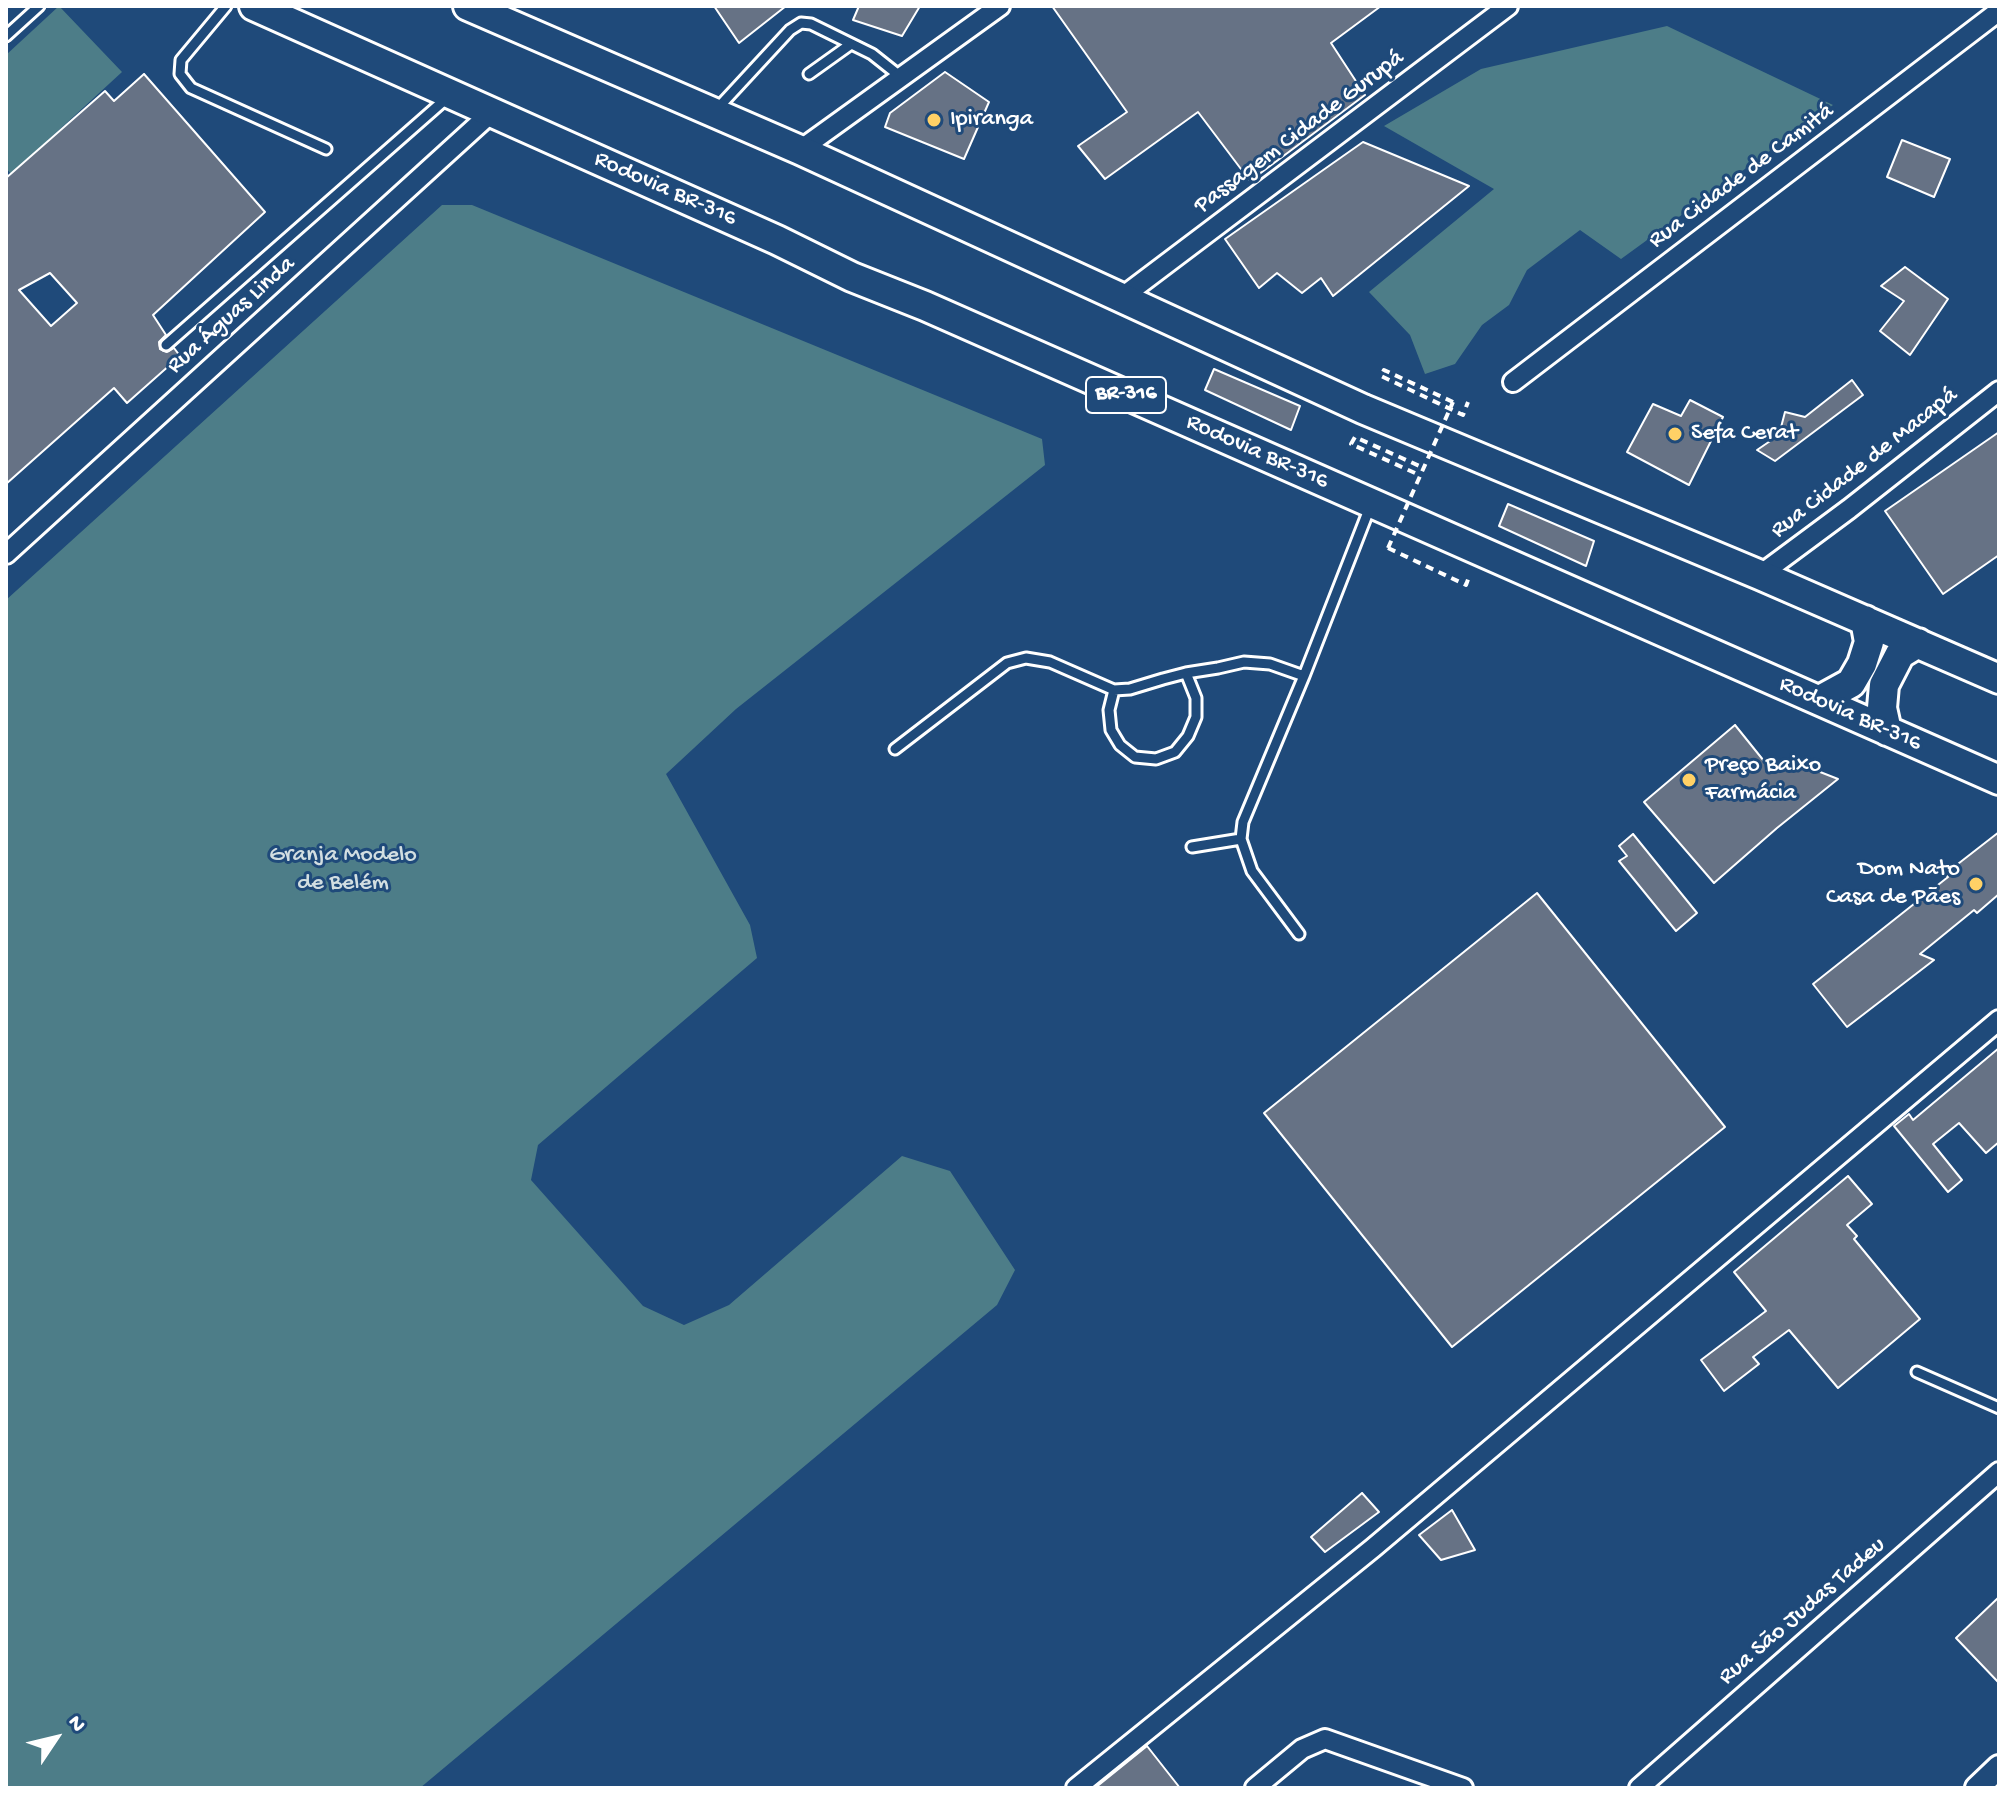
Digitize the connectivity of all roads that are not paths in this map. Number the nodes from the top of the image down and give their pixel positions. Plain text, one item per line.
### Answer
1 (39, 6) edge
2 (226, 6) edge
3 (254, 6) edge
4 (468, 6) edge
5 (1000, 6) edge
6 (1508, 6) edge
7 (1999, 11) edge
8 (6, 36) edge
9 (851, 44) junction
10 (809, 74) dead end
11 (901, 77) junction
12 (450, 95) junction
13 (491, 113) junction
14 (714, 113) junction
15 (326, 149) dead end
16 (800, 150) junction
17 (1121, 298) junction
18 (166, 345) dead end
19 (1513, 382) dead end
20 (1999, 391) edge
21 (1372, 504) junction
22 (6, 554) edge
23 (1760, 575) junction
24 (1865, 620) junction
25 (1918, 643) junction
26 (1186, 673) junction
27 (1304, 676) junction
28 (1999, 679) edge
29 (1114, 690) junction
30 (1820, 700) junction
31 (1887, 731) junction
32 (895, 749) dead end
33 (1999, 780) edge
34 (1241, 839) junction
35 (1192, 847) dead end
36 (1299, 934) dead end
37 (1999, 1020) edge
38 (1917, 1372) dead end
39 (1999, 1408) edge
40 (1999, 1472) edge
41 (1999, 1767) edge
42 (1076, 1788) edge
43 (1255, 1788) edge
44 (1463, 1788) edge
45 (1639, 1788) edge
46 (1977, 1788) edge

1 - 8 lane
2 - 15 lane
3 - 12 highway, Rodovia BR-316 / BR-316
4 - 14 highway
5 - 11 street
6 - 17 street, Passagem Cidade Gurupá
7 - 19 street, Rua Cidade de Camitá
9 - 10 lane
9 - 11 lane
9 - 14 lane
11 - 16 street
12 - 13 highway, Rodovia BR-316 / BR-316
12 - 18 lane
13 - 21 highway, Rodovia BR-316 / BR-316
13 - 22 street, Rua Águas Linda
14 - 16 highway
16 - 17 highway
17 - 23 highway
20 - 23 street, Rua Cidade de Macapá
21 - 27 lane
21 - 30 highway, Rodovia BR-316 / BR-316
23 - 24 highway
24 - 25 highway
24 - 30 highway
25 - 28 highway
25 - 31 highway
26 - 27 lane
26 - 29 lane
26 - 29 lane
27 - 34 lane
29 - 32 lane
30 - 31 highway, Rodovia BR-316 / BR-316
31 - 33 highway, Rodovia BR-316 / BR-316
34 - 35 lane
34 - 36 lane
37 - 42 street
38 - 39 lane
40 - 45 street, Rua São Judas Tadeu
41 - 46 street
43 - 44 street

